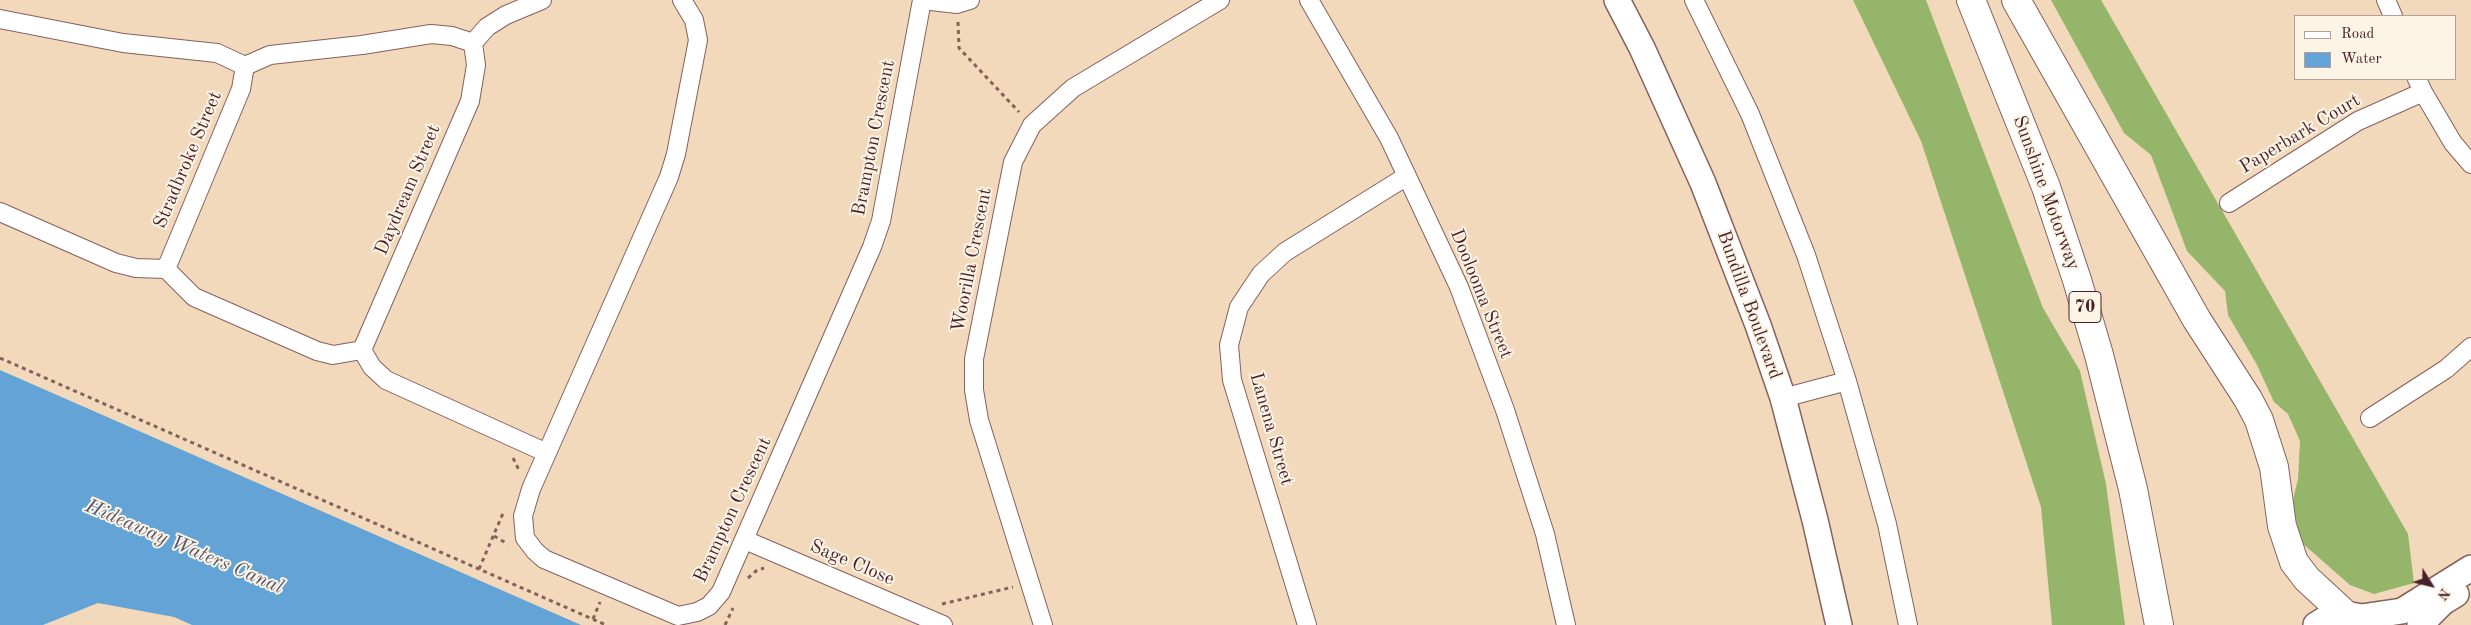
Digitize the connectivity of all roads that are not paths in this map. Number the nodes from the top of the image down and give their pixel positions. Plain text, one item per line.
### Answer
1 (542, 0) edge
2 (682, 0) edge
3 (922, 0) edge
4 (1220, 0) edge
5 (1309, 0) edge
6 (1617, 0) edge
7 (1694, 0) edge
8 (1971, 0) edge
9 (2016, 0) edge
10 (2386, 0) edge
11 (964, 2) edge
12 (2393, 15) edge
13 (0, 19) edge
14 (473, 43) junction
15 (245, 66) junction
16 (2420, 85) edge
17 (2471, 164) edge
18 (1407, 176) junction
19 (2229, 203) dead end
20 (0, 212) edge
21 (166, 269) junction
22 (2471, 347) edge
23 (362, 350) junction
24 (1847, 381) junction
25 (1783, 398) junction
26 (2370, 418) dead end
27 (547, 453) junction
28 (745, 540) junction
29 (2471, 568) edge
30 (2471, 585) edge
31 (2361, 619) edge
32 (943, 625) edge
33 (1044, 625) edge
34 (1307, 625) edge
35 (1566, 625) edge
36 (1839, 625) edge
37 (1908, 625) edge
38 (2158, 625) edge
39 (2316, 625) edge
40 (2420, 625) edge

1 - 14 street
2 - 27 street, Brampton Crescent
3 - 11 street
3 - 28 street, Brampton Crescent
4 - 33 street, Woorilla Crescent
5 - 18 street, Doolooma Street
6 - 25 street, Bundilla Boulevard
7 - 24 street
8 - 38 highway, Sunshine Motorway / 70
9 - 31 highway
10 - 12 street
13 - 15 street
14 - 15 street
14 - 23 street, Daydream Street
15 - 21 street, Stradbroke Street
16 - 17 street
16 - 19 street, Paperbark Court
18 - 34 street, Lanena Street
18 - 35 street, Doolooma Street
20 - 21 street
21 - 23 street
22 - 26 street
23 - 27 street
24 - 25 street
24 - 37 street
25 - 36 street, Bundilla Boulevard
27 - 28 street, Brampton Crescent
28 - 32 street, Sage Close
29 - 31 street
30 - 40 street
31 - 39 street

